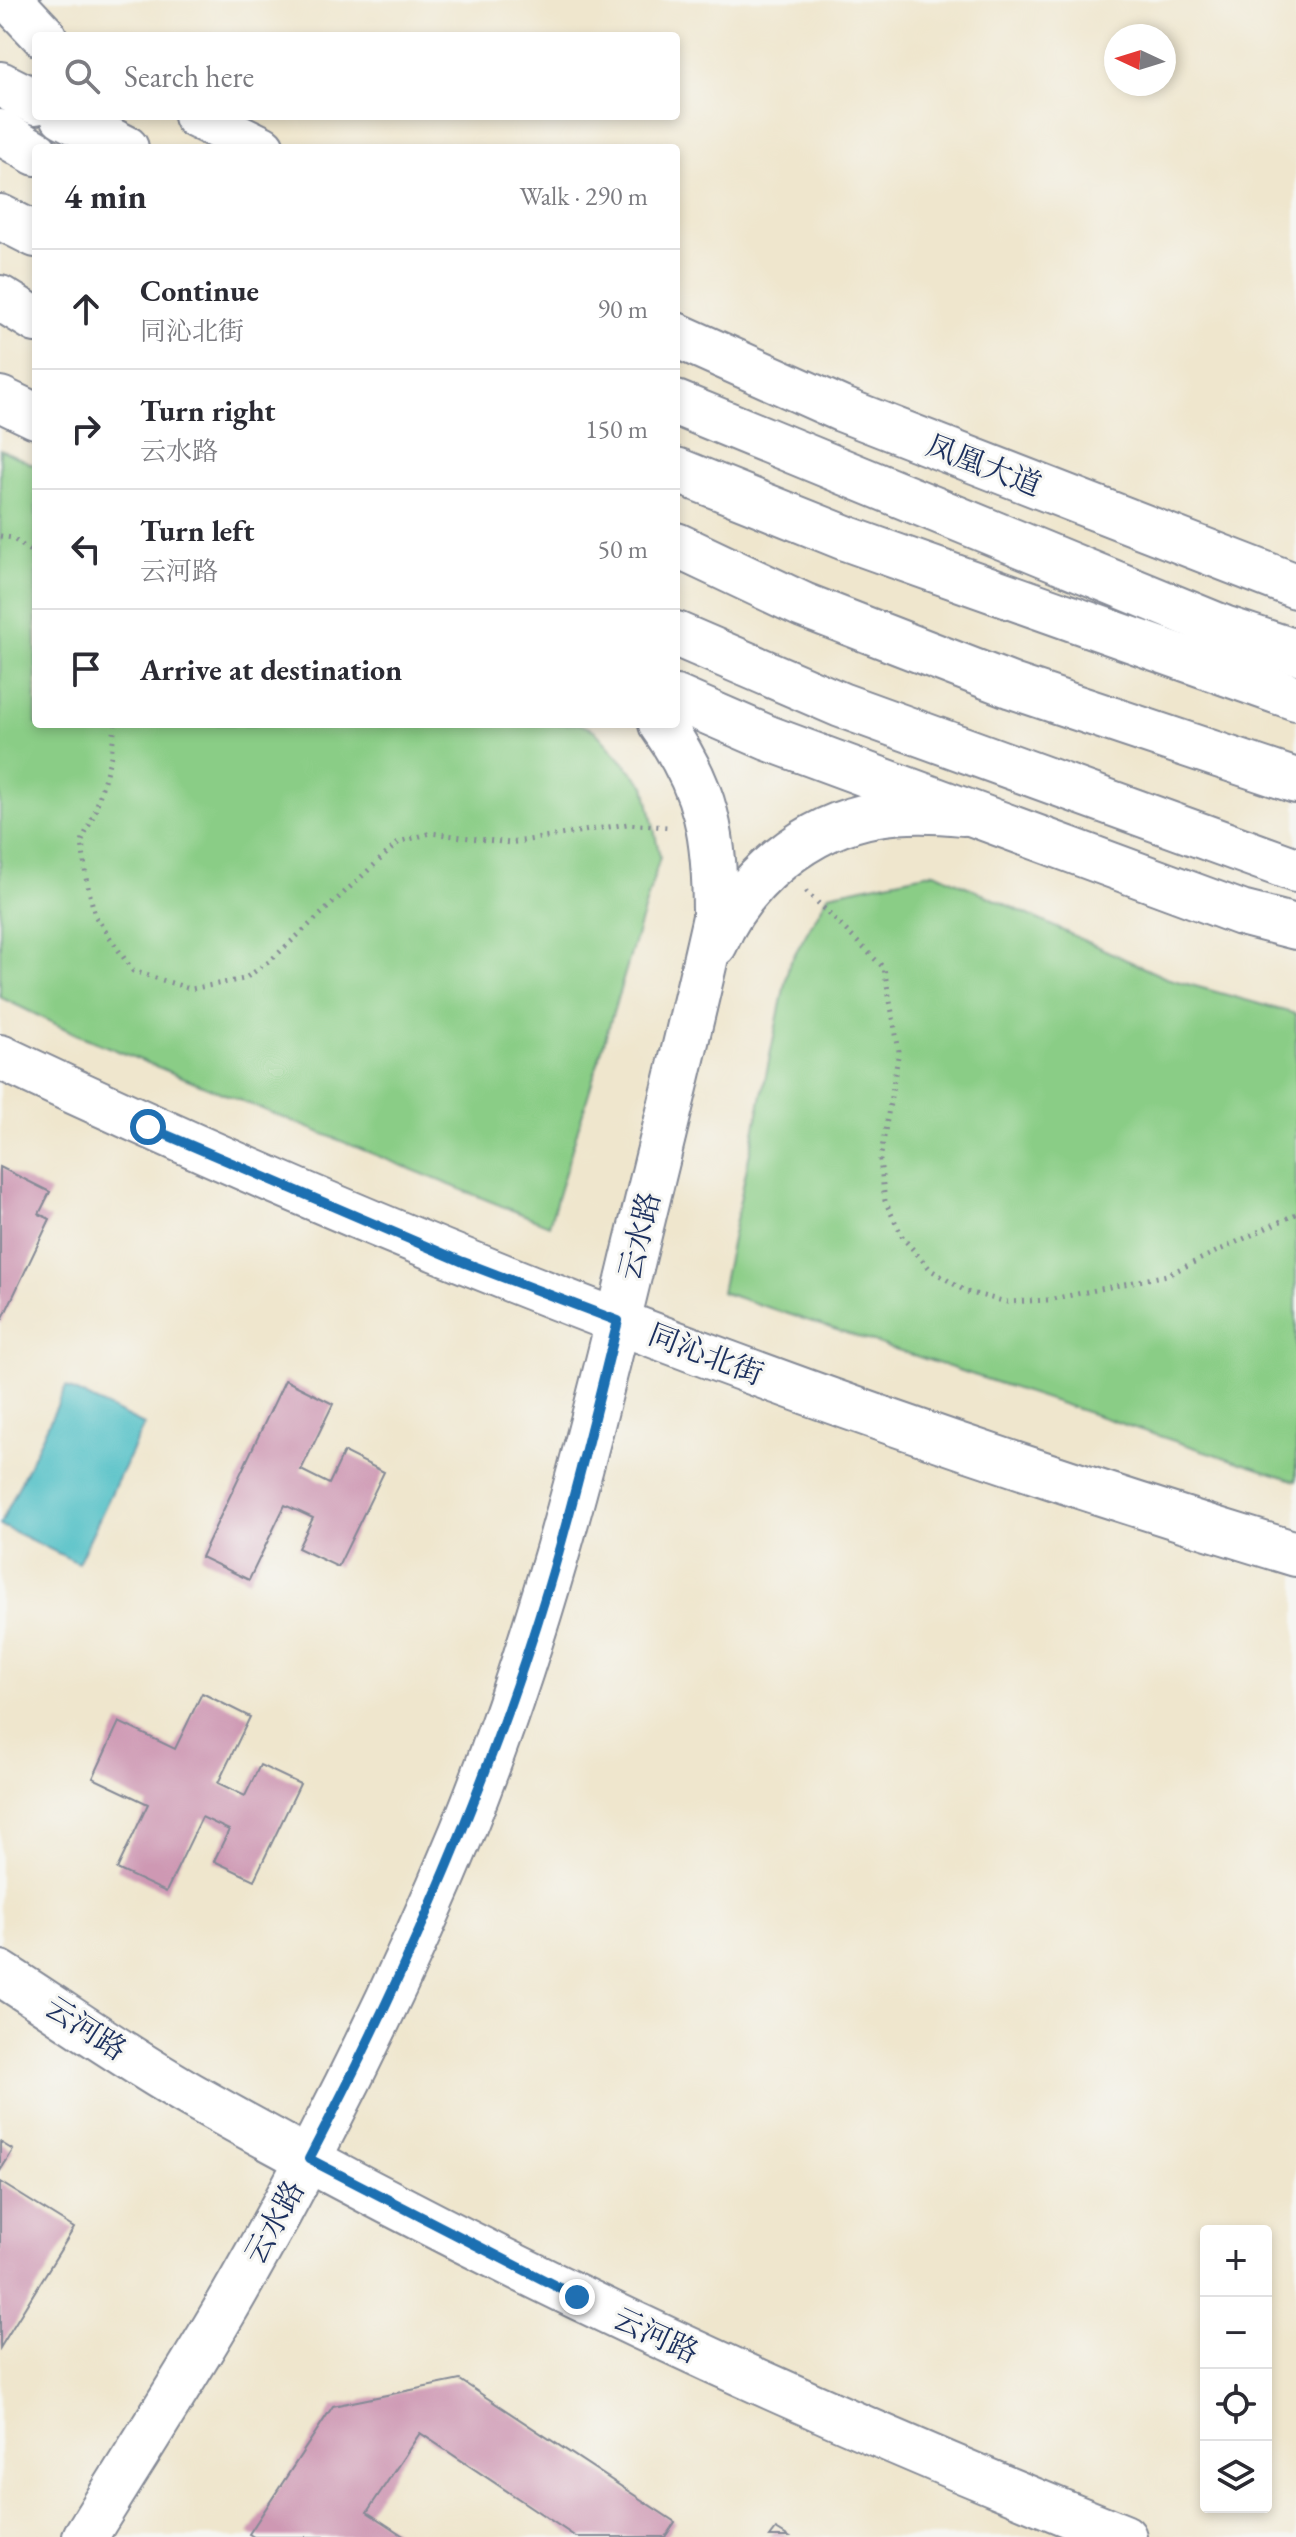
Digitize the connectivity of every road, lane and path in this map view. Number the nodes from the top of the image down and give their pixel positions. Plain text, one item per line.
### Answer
1 (10, 0) edge
2 (0, 18) edge
3 (40, 32) edge
4 (32, 34) edge
5 (0, 84) edge
6 (32, 100) edge
7 (71, 120) edge
8 (204, 120) edge
9 (0, 132) edge
10 (118, 144) edge
11 (254, 144) edge
12 (32, 151) edge
13 (0, 217) edge
14 (32, 233) edge
15 (0, 298) edge
16 (32, 318) edge
17 (680, 337) edge
18 (0, 399) edge
19 (680, 405) edge
20 (32, 414) edge
21 (680, 472) edge
22 (0, 536) edge
23 (680, 547) edge
24 (32, 552) edge
25 (1296, 586) edge
26 (680, 636) edge
27 (1296, 652) edge
28 (1296, 698) edge
29 (680, 700) edge
30 (114, 728) edge
31 (664, 728) edge
32 (1296, 781) edge
33 (971, 813) junction
34 (709, 831) junction
35 (778, 863) junction
36 (1296, 870) edge
37 (1296, 927) edge
38 (702, 972) junction
39 (0, 1057) edge
40 (1296, 1214) edge
41 (618, 1321) junction
42 (1296, 1554) edge
43 (0, 1973) edge
44 (309, 2159) junction
45 (85, 2537) edge
46 (1124, 2537) edge

1 - 3 street
2 - 4 street
5 - 6 street
7 - 10 street
8 - 11 street
9 - 12 street
13 - 14 street
15 - 16 street
17 - 25 street, 凤凰大道
18 - 20 street
19 - 27 street
21 - 28 street
22 - 24 path
23 - 32 street
26 - 36 street
29 - 33 street
30 - 34 path
31 - 34 street
33 - 35 street
33 - 37 street
34 - 38 street
35 - 38 street
35 - 40 path
38 - 41 street, 云水路
39 - 41 street, 同沁北街
41 - 42 street, 同沁北街
41 - 44 street, 云水路
43 - 44 street, 云河路
44 - 45 street, 云水路
44 - 46 street, 云河路

